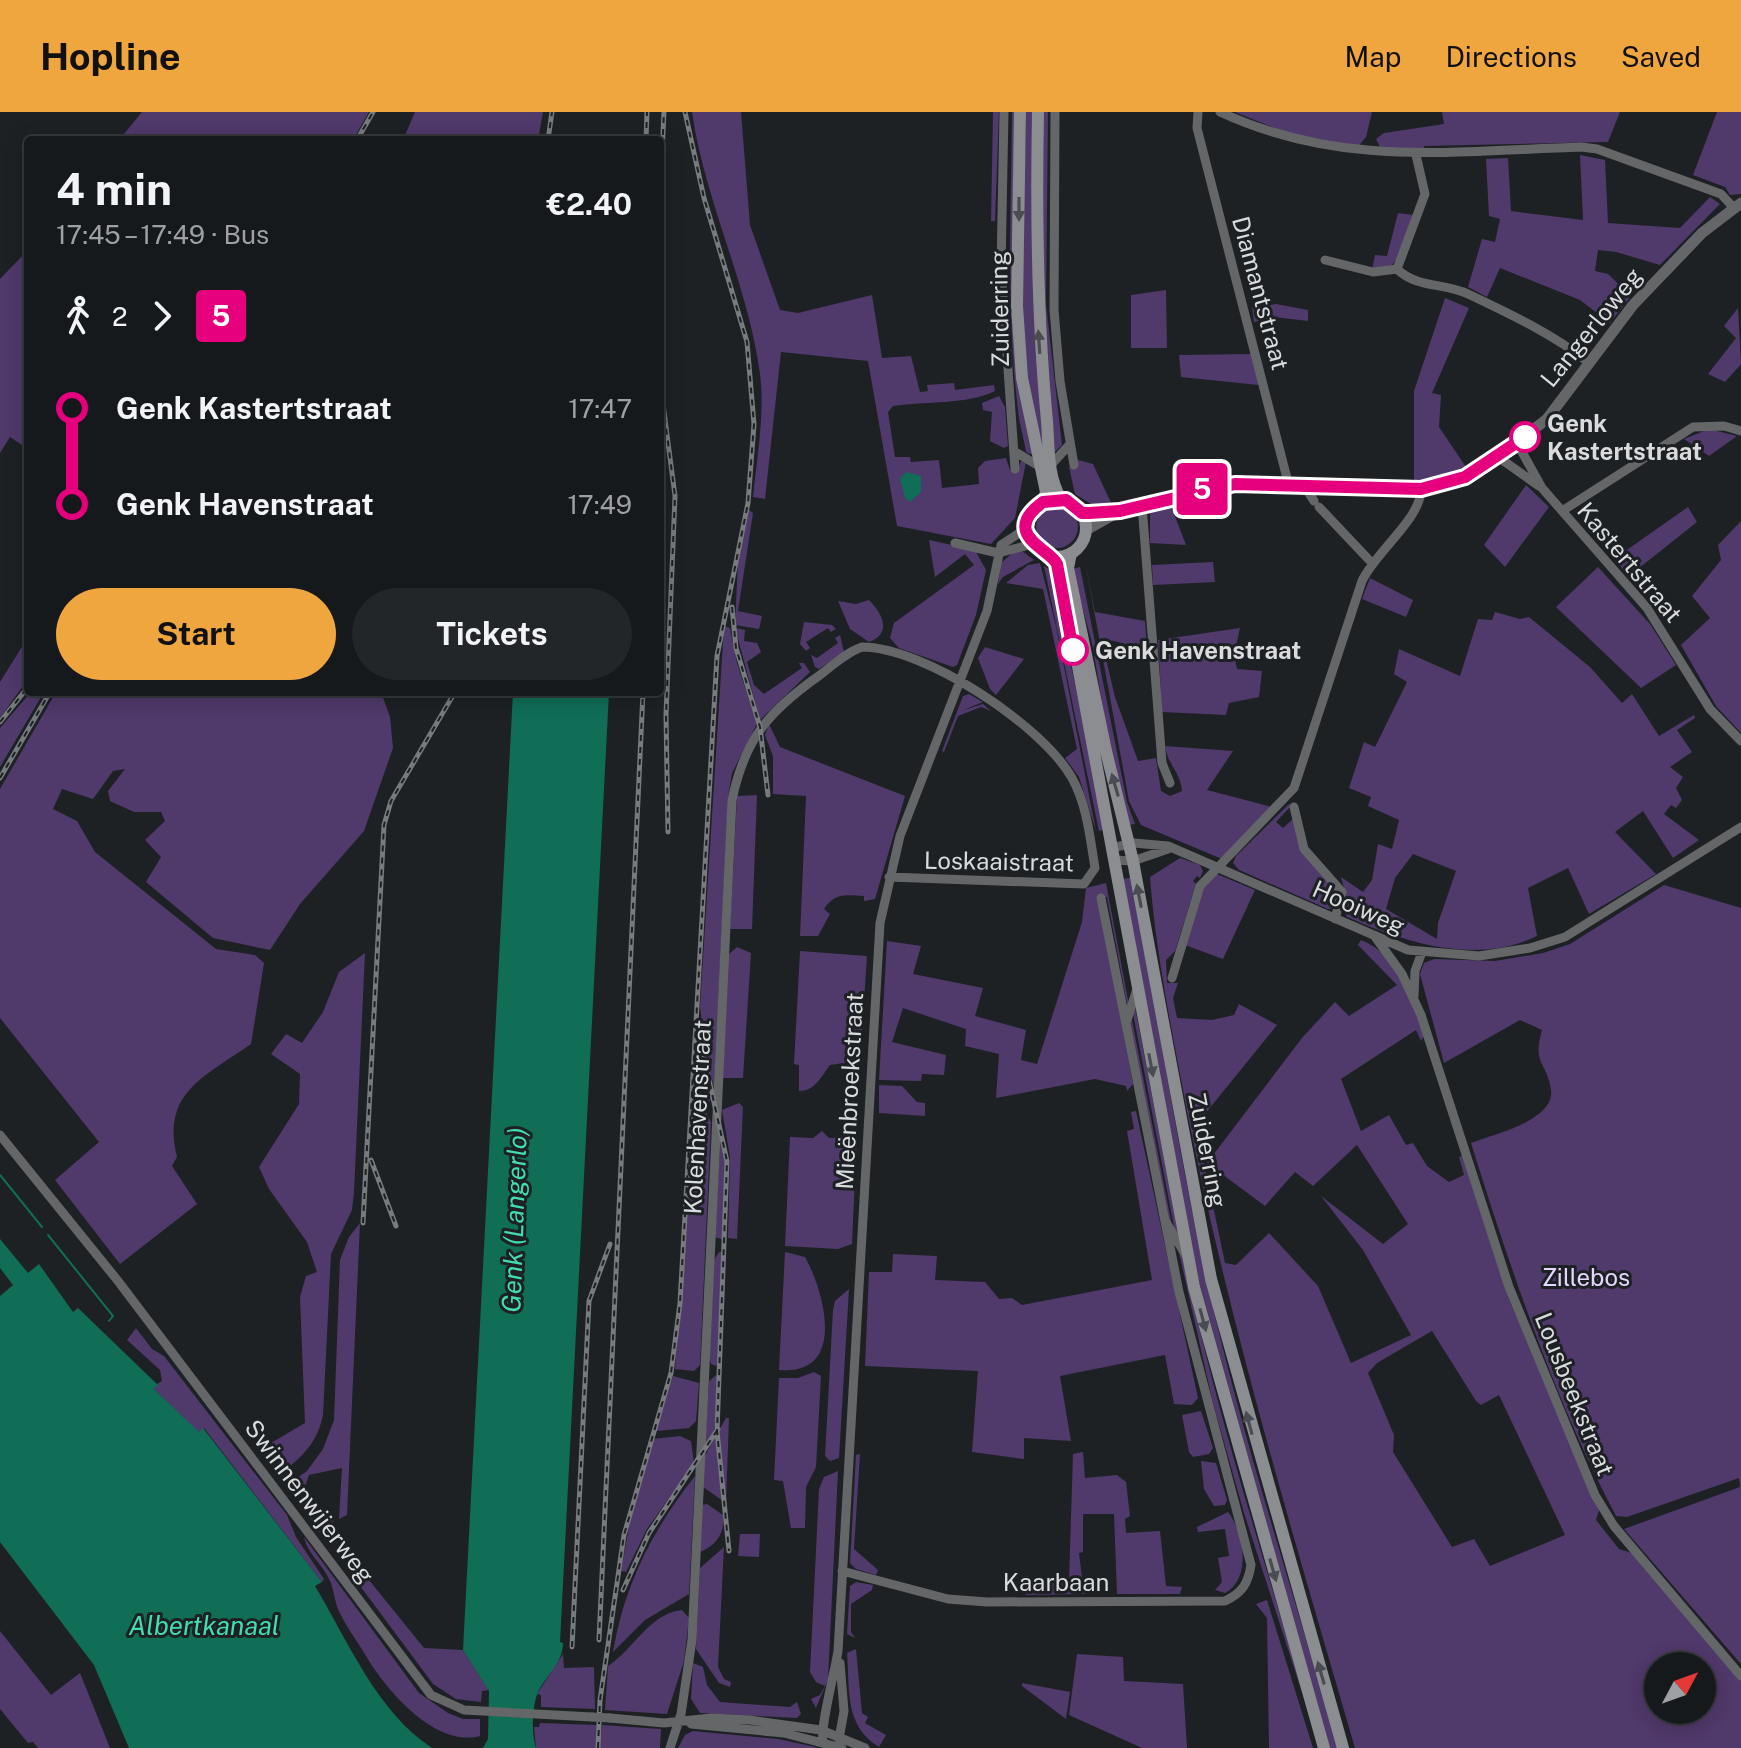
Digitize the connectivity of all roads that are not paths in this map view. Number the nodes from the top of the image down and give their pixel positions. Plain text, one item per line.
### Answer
1 (1004, 112) edge
2 (1020, 112) edge
3 (1038, 112) edge
4 (1055, 112) edge
5 (1198, 112) edge
6 (1220, 112) edge
7 (1416, 155) junction
8 (1737, 205) edge
9 (1325, 260) dead end
10 (1397, 269) junction
11 (1588, 362) junction
12 (1741, 431) edge
13 (1517, 443) junction
14 (1070, 444) junction
15 (1014, 451) junction
16 (1498, 457) junction
17 (1074, 465) dead end
18 (1046, 466) junction
19 (1015, 469) dead end
20 (1289, 486) junction
21 (1305, 487) junction
22 (1542, 488) junction
23 (1421, 489) junction
24 (1061, 499) junction
25 (1043, 502) junction
26 (1142, 505) junction
27 (1120, 511) junction
28 (1562, 511) junction
29 (1082, 513) junction
30 (1027, 528) junction
31 (1086, 530) junction
32 (955, 543) dead end
33 (1033, 544) junction
34 (998, 553) junction
35 (1071, 553) junction
36 (1054, 557) junction
37 (1371, 562) junction
38 (961, 679) junction
39 (1741, 741) edge
40 (1170, 783) dead end
41 (1294, 807) dead end
42 (1741, 827) edge
43 (1129, 843) junction
44 (1177, 849) junction
45 (1112, 854) junction
46 (1133, 861) junction
47 (1218, 867) junction
48 (889, 877) junction
49 (1101, 898) dead end
50 (1335, 919) junction
51 (1376, 938) junction
52 (1408, 950) junction
53 (1422, 952) junction
54 (1402, 974) junction
55 (1172, 978) dead end
56 (1137, 989) junction
57 (1414, 996) junction
58 (1126, 1025) junction
59 (0, 1135) edge
60 (1164, 1219) junction
61 (1189, 1261) junction
62 (842, 1571) junction
63 (838, 1651) junction
64 (1741, 1676) edge
65 (679, 1723) junction
66 (821, 1730) junction
67 (823, 1741) junction
68 (839, 1744) edge
69 (670, 1748) edge
70 (865, 1748) edge
71 (1324, 1748) edge
72 (1343, 1748) edge

1 - 15 street, Zuiderring
2 -> 18 main road, Zuiderring
18 -> 3 main road, Zuiderring
4 - 14 street
5 - 20 street, Diamantstraat
6 - 7 street
7 - 8 street
7 - 10 street
8 - 11 street, Langerloweg
9 - 10 street
10 - 11 street
11 - 13 street, Langerloweg
12 - 28 street
13 - 16 street, Langerloweg
13 - 22 street, Kastertstraat
14 - 17 street
14 - 18 street
15 - 18 street
15 - 19 street, Zuiderring
16 - 22 street, Kastertstraat
16 - 23 street, Langerloweg
18 - 24 main road, Zuiderring
18 - 25 main road, Zuiderring
20 - 21 street, Langerloweg
20 - 26 street, Langerloweg
21 - 23 street, Langerloweg
21 - 37 street
22 - 28 street, Kastertstraat
23 - 37 street
24 - 25 main road
24 - 29 main road
25 - 30 main road
26 - 27 street, Langerloweg
26 - 40 street
27 - 29 street
27 - 31 street
28 - 39 street, Kastertstraat
29 - 31 main road
30 - 33 main road
30 - 34 street
31 - 35 main road
32 - 34 street
33 - 34 street
33 - 36 main road
34 - 38 street, Mieënbroekstraat
35 - 36 main road
43 -> 35 main road, Zuiderring
36 - 45 main road, Zuiderring
37 - 47 street
38 - 48 street, Mieënbroekstraat
38 - 48 street, Loskaaistraat
38 - 65 street, Kolenhavenstraat
41 - 50 street
42 - 53 street, Hooiweg
43 - 44 street, Hooiweg
43 - 45 street, Hooiweg
43 - 46 main road, Zuiderring
44 - 46 street
44 - 47 street, Hooiweg
45 - 46 street
45 - 56 main road, Zuiderring
72 -> 46 main road, Zuiderring
47 - 50 street, Hooiweg
47 - 55 street
48 - 62 street, Mieënbroekstraat
49 - 58 street
50 - 51 street, Hooiweg
51 - 52 street, Hooiweg
51 - 54 street, Lousbeekstraat
52 - 53 street, Hooiweg
52 - 54 street
53 - 57 street, Lousbeekstraat
54 - 57 street, Lousbeekstraat
56 - 58 street
56 -> 61 main road, Zuiderring
57 - 64 street, Lousbeekstraat
58 - 60 street
59 - 65 street, Swinnenwijerweg, bridge
60 - 61 street
60 - 62 street, Kaarbaan
61 -> 71 main road, Zuiderring
62 - 63 street, Mieënbroekstraat
63 - 66 street, Mieënbroekstraat
63 - 68 street, Mieënbroekstraat
65 - 66 street, Swinnenwijerweg
65 - 67 street, Swinnenwijerweg
65 - 69 street, Kolenhavenstraat
66 - 67 street, Mieënbroekstraat
66 - 68 street, Swinnenwijerweg
67 - 68 street, Swinnenwijerweg
68 - 70 street, Swinnenwijerweg

